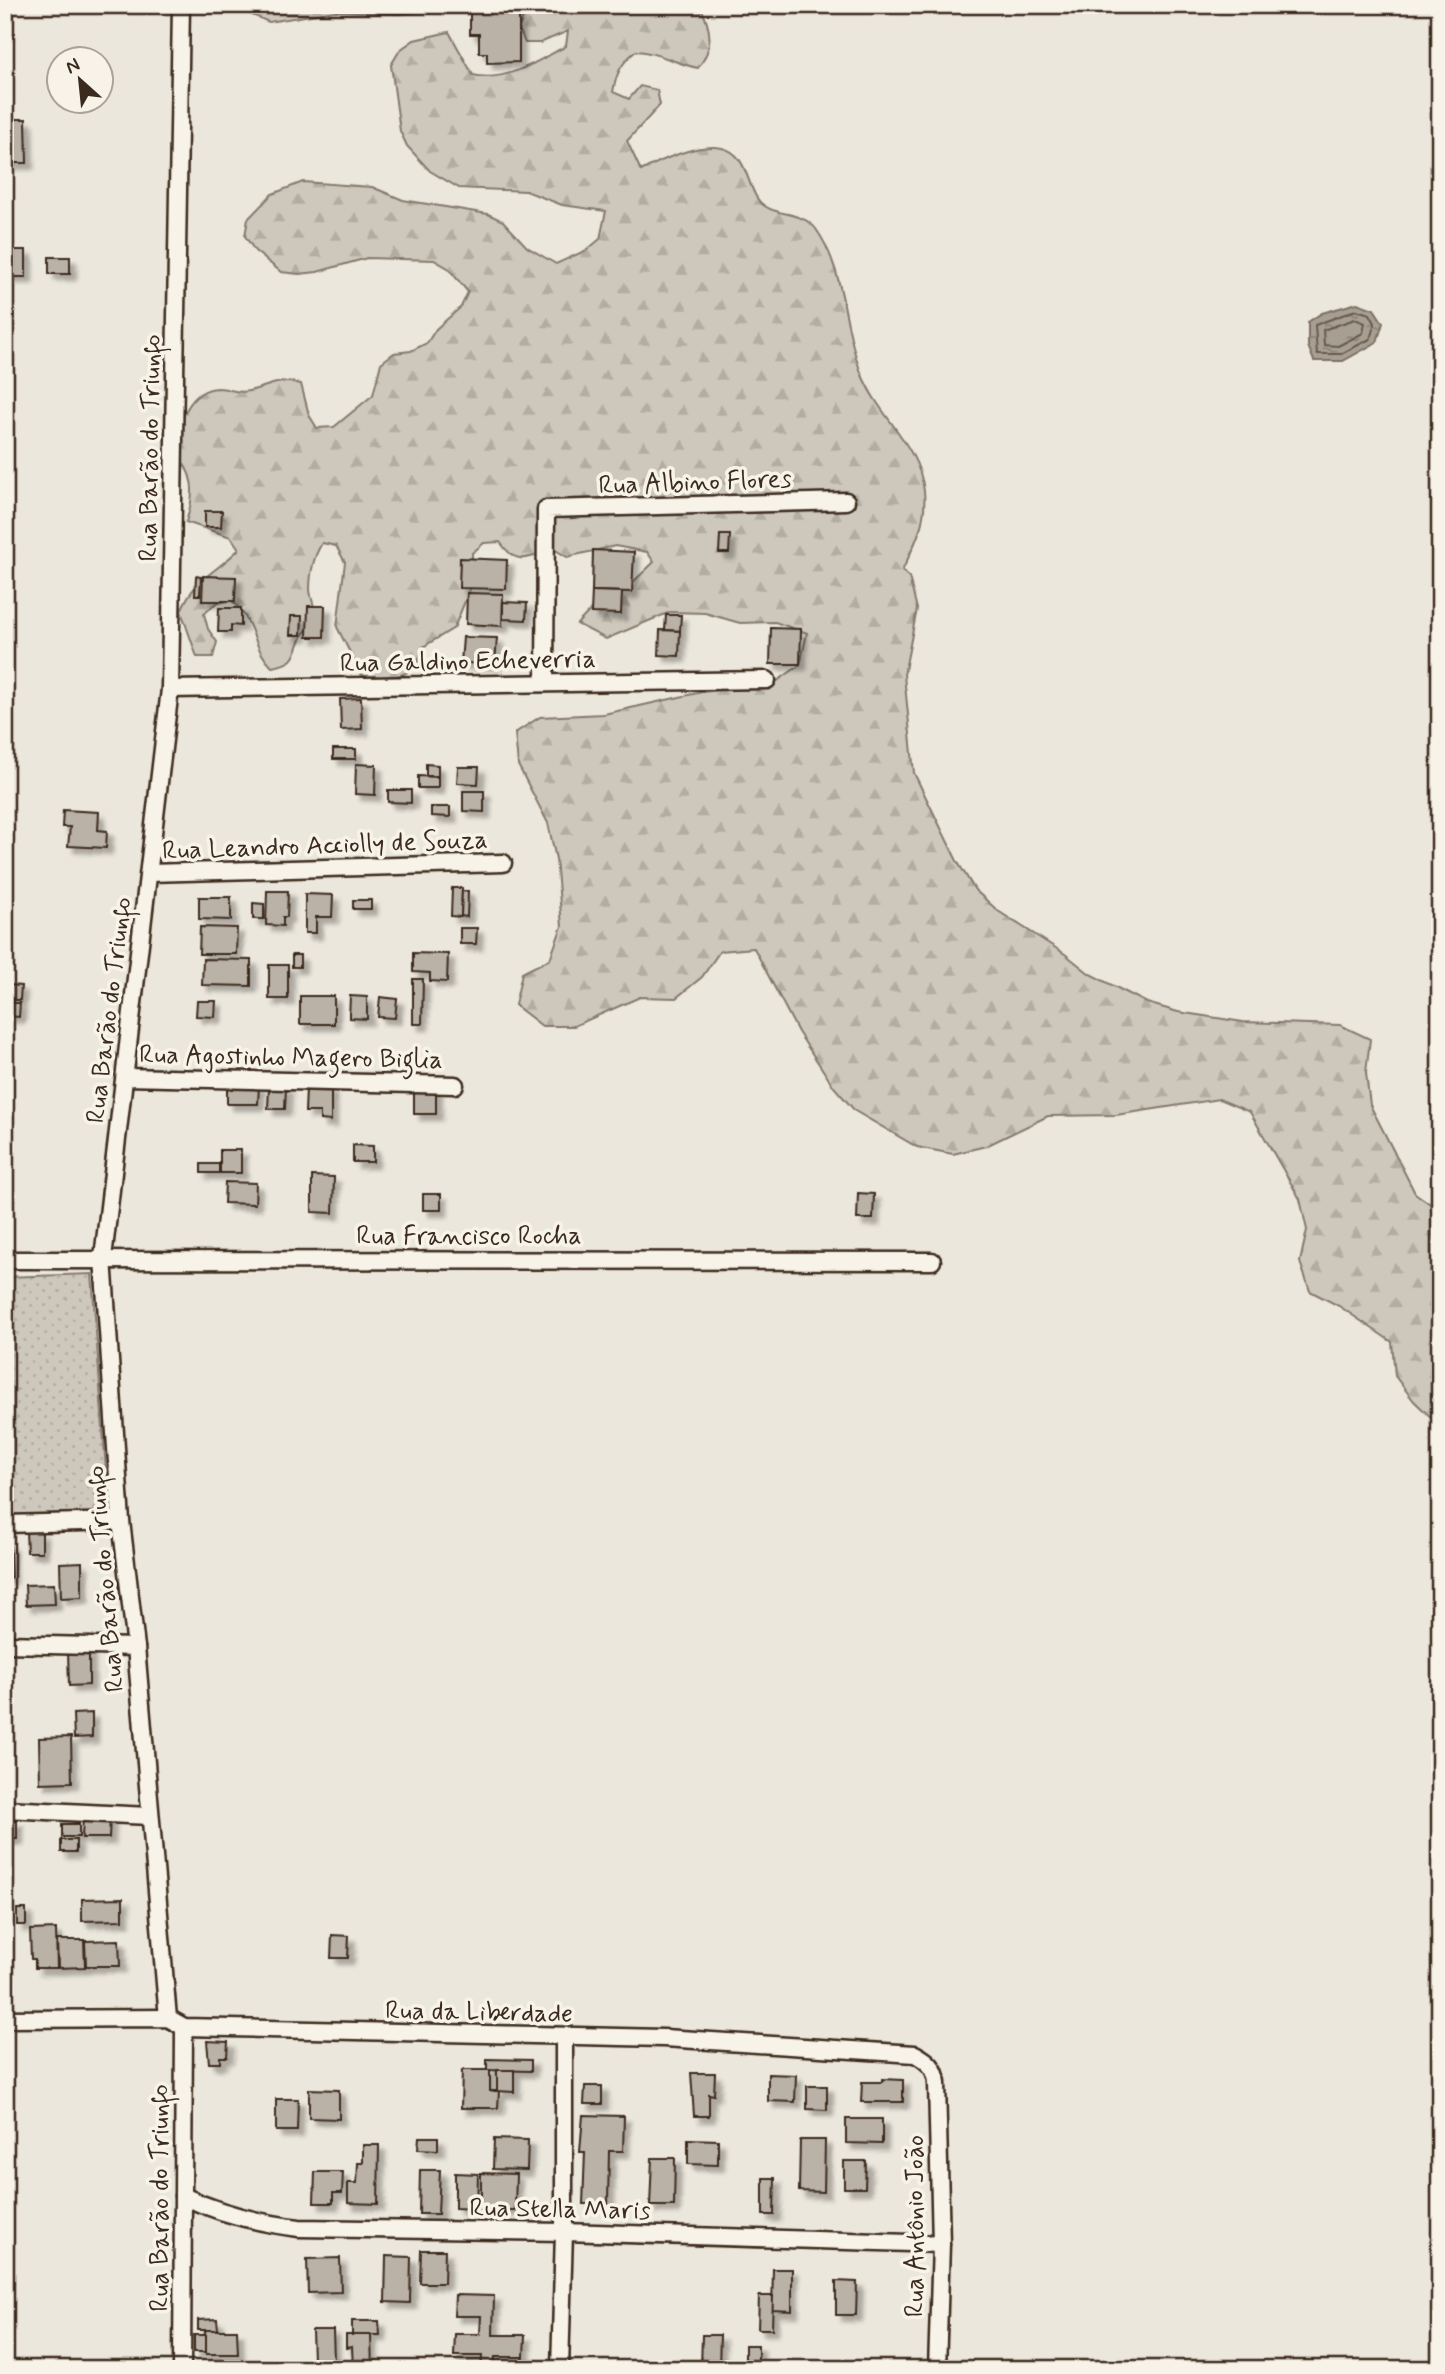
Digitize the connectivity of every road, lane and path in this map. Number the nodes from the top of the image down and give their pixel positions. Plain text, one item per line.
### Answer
1 (181, 5) edge
2 (846, 501) dead end
3 (767, 680) dead end
4 (545, 683) junction
5 (170, 689) junction
6 (503, 863) dead end
7 (149, 873) junction
8 (125, 1077) junction
9 (455, 1085) dead end
10 (103, 1258) junction
11 (5, 1260) edge
12 (932, 1261) dead end
13 (121, 1521) junction
14 (5, 1524) edge
15 (5, 1644) edge
16 (136, 1647) junction
17 (5, 1809) edge
18 (149, 1816) junction
19 (169, 2018) junction
20 (5, 2020) edge
21 (184, 2027) junction
22 (564, 2038) junction
23 (937, 2083) joint
24 (183, 2196) junction
25 (564, 2232) junction
26 (940, 2245) junction
27 (182, 2369) edge
28 (560, 2369) edge
29 (937, 2369) edge

1 - 5 street, Rua Barão do Triunfo
2 - 4 street, Rua Albino Flores
3 - 4 street, Rua Galdino Echeverria
4 - 5 street, Rua Galdino Echeverria
5 - 7 street, Rua Barão do Triunfo
6 - 7 street, Rua Leandro Acciolly de Souza
7 - 8 street, Rua Barão do Triunfo
8 - 9 street, Rua Agostinho Magero Biglia
8 - 10 street, Rua Barão do Triunfo
10 - 11 street, Rua Francisco Rocha
10 - 12 street, Rua Francisco Rocha
10 - 13 street, Rua Barão do Triunfo
13 - 14 street
13 - 16 street, Rua Barão do Triunfo
15 - 16 street
16 - 18 street, Rua Barão do Triunfo
17 - 18 street
18 - 19 street, Rua Barão do Triunfo
19 - 20 street
19 - 21 street, Rua da Liberdade
21 - 22 street, Rua da Liberdade
21 - 24 street, Rua Barão do Triunfo
22 - 23 street, Rua da Liberdade
22 - 25 street
23 - 26 street, Rua Antônio João
24 - 25 street, Rua Stella Maris
24 - 27 street, Rua Barão do Triunfo
25 - 26 street, Rua Stella Maris
25 - 28 street
26 - 29 street, Rua Antônio João

